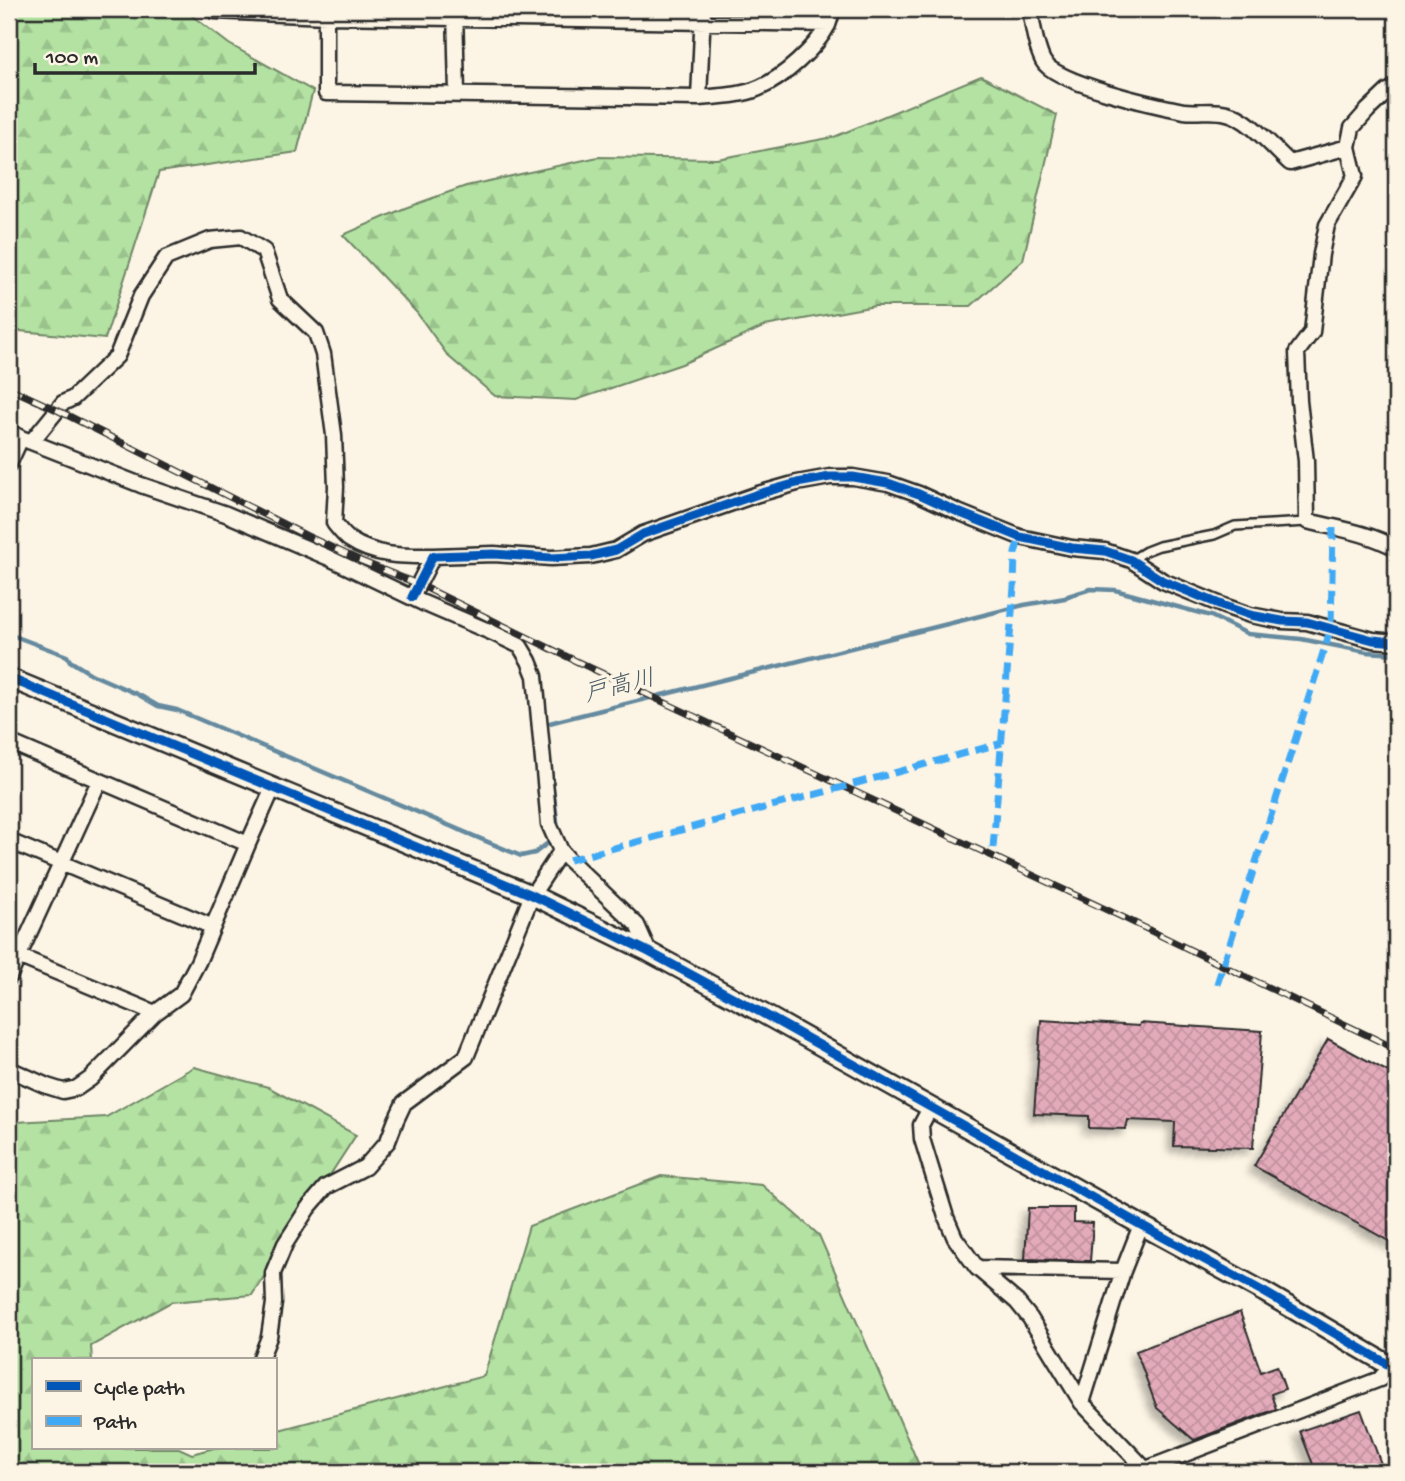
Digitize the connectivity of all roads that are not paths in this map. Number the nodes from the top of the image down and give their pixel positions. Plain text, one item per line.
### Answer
1 (214, 9) edge
2 (833, 9) edge
3 (1030, 9) edge
4 (455, 14) edge
5 (326, 16) junction
6 (702, 16) edge
7 (828, 24) junction
8 (1396, 87) edge
9 (457, 94) junction
10 (699, 98) junction
11 (1348, 147) junction
12 (20, 437) edge
13 (9, 464) edge
14 (1307, 522) junction
15 (1396, 548) edge
16 (433, 556) junction
17 (1131, 560) junction
18 (412, 597) junction
19 (1396, 642) edge
20 (9, 678) edge
21 (9, 742) edge
22 (99, 781) junction
23 (272, 788) junction
24 (9, 841) edge
25 (248, 844) junction
26 (562, 851) junction
27 (61, 863) junction
28 (532, 895) junction
29 (213, 927) junction
30 (649, 951) junction
31 (18, 956) junction
32 (9, 977) edge
33 (155, 1013) junction
34 (9, 1069) edge
35 (930, 1108) junction
36 (1140, 1225) junction
37 (976, 1268) junction
38 (1123, 1271) junction
39 (261, 1358) edge
40 (1393, 1367) edge
41 (1082, 1403) junction
42 (1147, 1471) edge

1 - 5 street
2 - 7 street
3 - 11 street
4 - 5 street
4 - 6 street
4 - 9 street
5 - 9 street
6 - 7 street
6 - 10 street
7 - 10 street
8 - 11 street
9 - 10 street
11 - 14 street
12 - 13 street
12 - 16 street
12 - 18 street
14 - 15 street
14 - 17 lane
16 - 17 street
16 - 18 street
17 - 19 street
18 - 26 street
20 - 23 street
21 - 22 street
22 - 25 street
22 - 27 street
23 - 25 street
23 - 28 street
24 - 27 street
25 - 29 street
26 - 28 street
26 - 30 street
27 - 29 street
27 - 31 street
28 - 30 street
28 - 39 street
29 - 33 street
30 - 35 street
31 - 32 street
31 - 33 street
33 - 34 street
35 - 36 street
35 - 37 street
36 - 38 street
36 - 40 street
37 - 38 street
37 - 41 street
38 - 41 street
40 - 42 street
41 - 42 street

